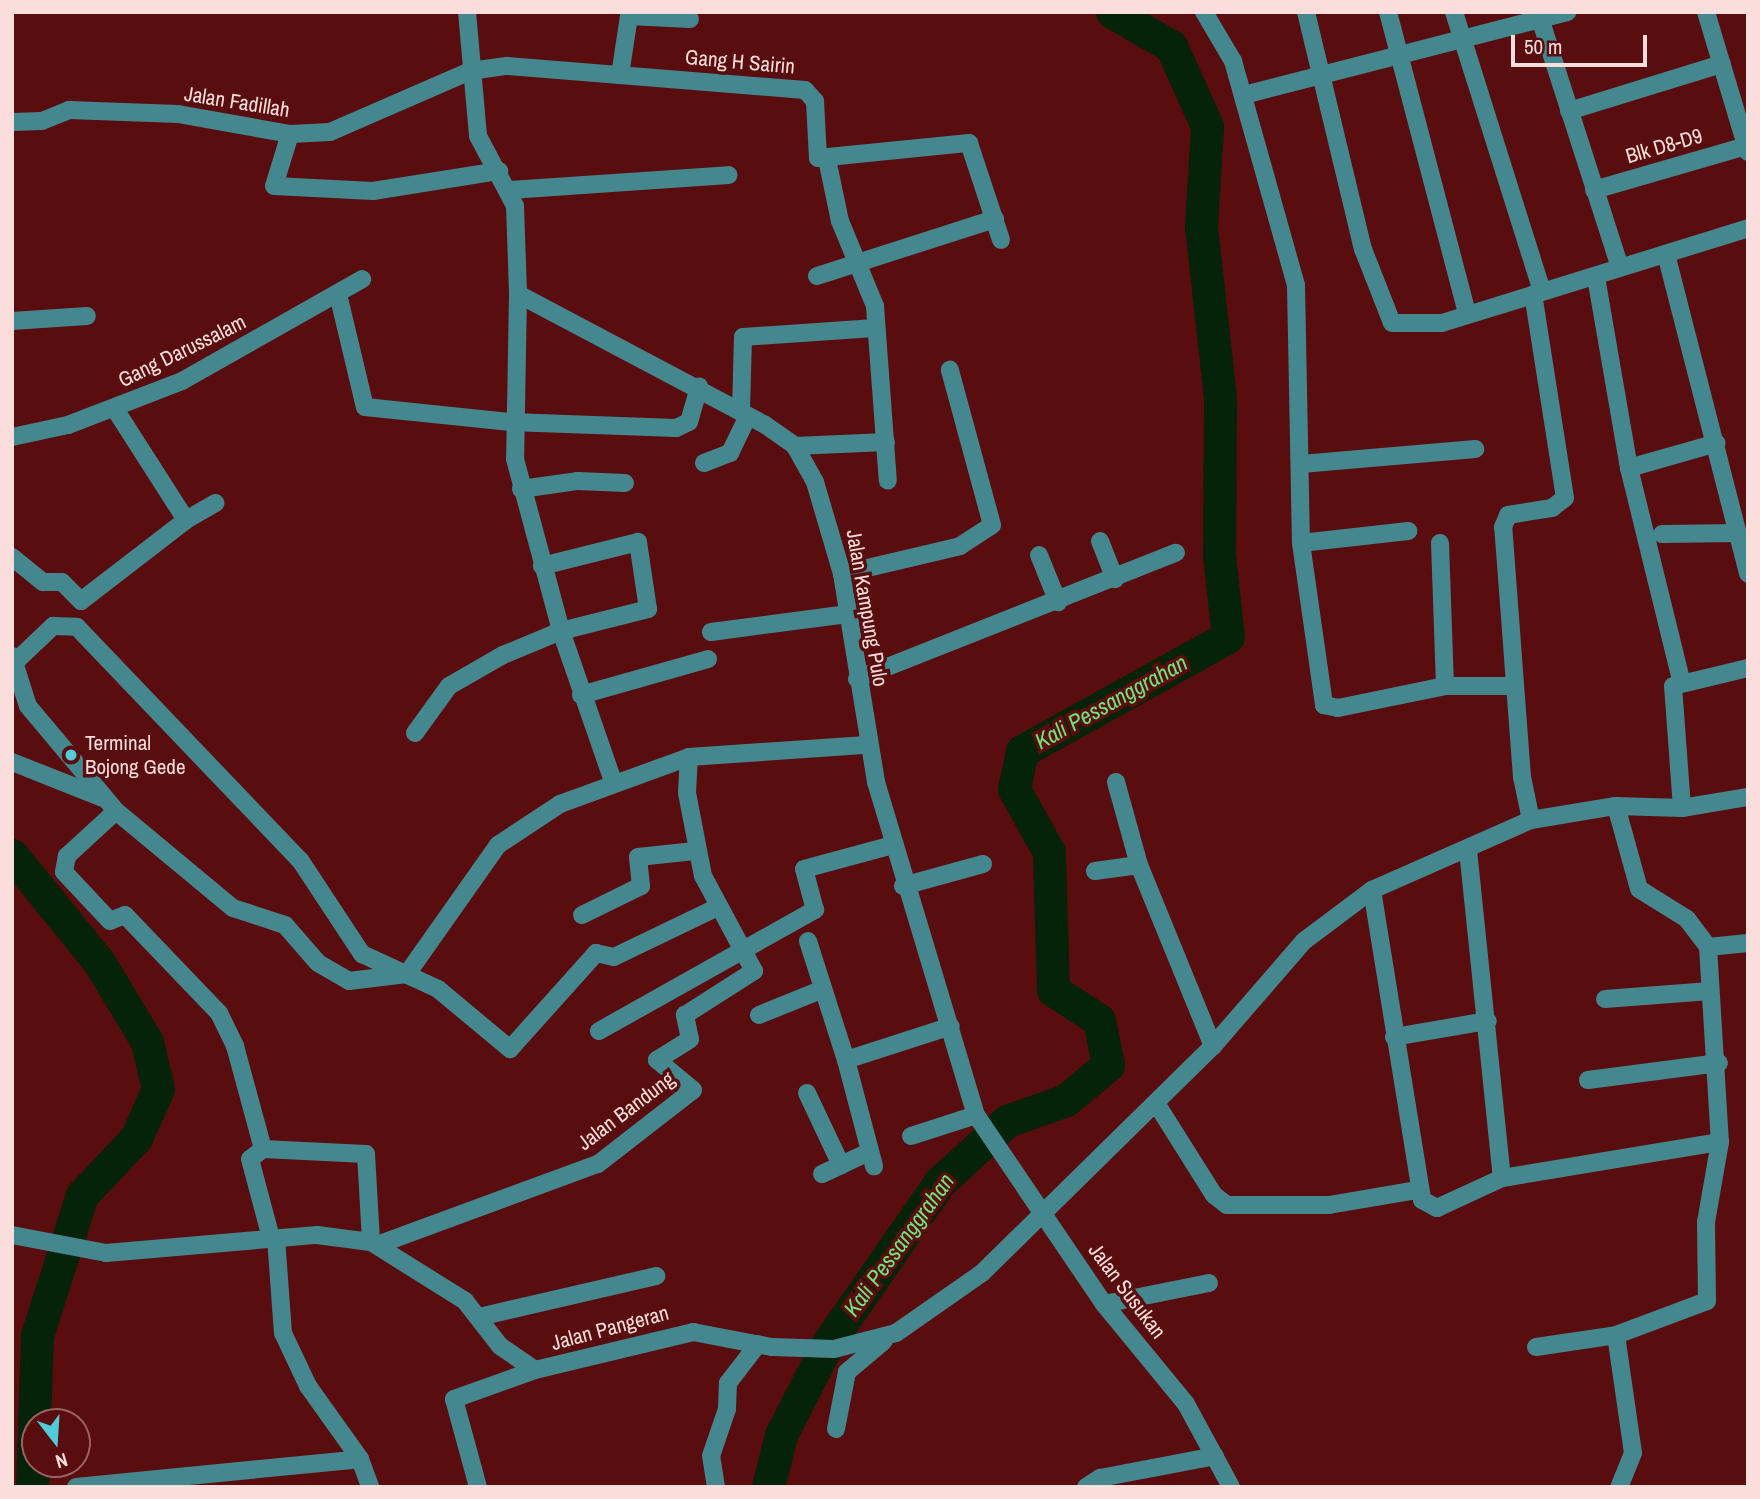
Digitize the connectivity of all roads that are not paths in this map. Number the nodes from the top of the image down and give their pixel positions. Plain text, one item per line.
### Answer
1 (467, 12) edge
2 (1204, 12) edge
3 (1306, 12) edge
4 (1388, 12) edge
5 (1454, 12) edge
6 (1568, 12) edge
7 (1706, 12) edge
8 (1539, 16) edge
9 (690, 19) dead end
10 (1465, 40) junction
11 (1396, 52) junction
12 (1722, 64) junction
13 (470, 71) junction
14 (1318, 73) junction
15 (620, 75) junction
16 (1244, 95) junction
17 (1569, 111) junction
18 (12, 122) edge
19 (290, 134) junction
20 (1747, 149) edge
21 (827, 159) junction
22 (499, 171) junction
23 (728, 175) dead end
24 (510, 190) junction
25 (1594, 190) junction
26 (995, 219) junction
27 (1748, 228) edge
28 (1001, 240) dead end
29 (1666, 254) junction
30 (859, 263) junction
31 (1620, 267) junction
32 (817, 276) dead end
33 (1596, 277) junction
34 (362, 279) dead end
35 (1538, 293) junction
36 (338, 294) junction
37 (518, 294) junction
38 (1467, 314) junction
39 (87, 316) dead end
40 (12, 321) edge
41 (875, 328) junction
42 (950, 370) dead end
43 (699, 386) junction
44 (115, 409) junction
45 (744, 414) junction
46 (512, 422) junction
47 (12, 437) edge
48 (886, 442) junction
49 (1717, 443) junction
50 (795, 446) junction
51 (1475, 449) dead end
52 (704, 463) dead end
53 (1301, 464) junction
54 (1629, 468) junction
55 (888, 481) dead end
56 (625, 483) dead end
57 (521, 489) junction
58 (216, 503) dead end
59 (1740, 512) edge
60 (186, 520) junction
61 (1408, 531) dead end
62 (1738, 533) junction
63 (1662, 534) dead end
64 (1100, 541) dead end
65 (1301, 543) junction
66 (1440, 543) dead end
67 (1176, 553) dead end
68 (1039, 555) dead end
69 (12, 557) edge
70 (542, 566) junction
71 (1748, 573) edge
72 (842, 574) junction
73 (1115, 579) junction
74 (1058, 602) junction
75 (848, 614) junction
76 (561, 631) junction
77 (711, 632) dead end
78 (708, 659) dead end
79 (14, 660) edge
80 (1748, 668) edge
81 (857, 679) junction
82 (1681, 679) junction
83 (1444, 686) junction
84 (1514, 686) junction
85 (581, 695) junction
86 (415, 733) dead end
87 (867, 745) junction
88 (689, 757) junction
89 (12, 762) edge
90 (613, 781) junction
91 (1116, 782) dead end
92 (1748, 797) edge
93 (111, 805) junction
94 (1616, 806) junction
95 (1682, 808) junction
96 (1531, 820) junction
97 (893, 845) junction
98 (1468, 850) junction
99 (695, 852) junction
100 (983, 864) dead end
101 (1139, 865) junction
102 (1095, 871) dead end
103 (903, 886) junction
104 (1373, 890) junction
105 (716, 908) junction
106 (582, 915) dead end
107 (808, 941) dead end
108 (1748, 943) edge
109 (1708, 947) junction
110 (745, 952) junction
111 (407, 974) junction
112 (823, 989) junction
113 (1710, 991) junction
114 (1605, 999) dead end
115 (759, 1015) dead end
116 (1488, 1021) junction
117 (951, 1026) junction
118 (599, 1031) dead end
119 (1394, 1037) junction
120 (1213, 1046) junction
121 (846, 1060) junction
122 (1719, 1063) junction
123 (1588, 1080) dead end
124 (807, 1093) dead end
125 (1156, 1103) junction
126 (979, 1120) junction
127 (911, 1136) dead end
128 (1720, 1142) junction
129 (263, 1149) junction
130 (841, 1165) junction
131 (822, 1174) dead end
132 (1502, 1178) junction
133 (1418, 1190) junction
134 (1044, 1215) junction
135 (12, 1235) edge
136 (274, 1238) junction
137 (376, 1243) junction
138 (656, 1276) dead end
139 (1209, 1283) dead end
140 (1104, 1304) junction
141 (479, 1317) junction
142 (896, 1333) junction
143 (1616, 1335) junction
144 (765, 1346) junction
145 (1536, 1347) dead end
146 (536, 1370) junction
147 (836, 1429) dead end
148 (1215, 1456) junction
149 (360, 1459) junction
150 (191, 1480) edge
151 (76, 1487) edge
152 (370, 1487) edge
153 (478, 1487) edge
154 (716, 1487) edge
155 (1086, 1487) edge
156 (1231, 1487) edge
157 (1618, 1487) edge

1 - 13 street
2 - 16 street
3 - 14 street
4 - 11 street
5 - 10 street
6 - 8 street
7 - 12 street
8 - 10 street
8 - 17 street
9 - 15 street
10 - 11 street
10 - 35 street
11 - 14 street
11 - 38 street
12 - 17 street
12 - 20 street
13 - 15 street, Gang H Sairin
13 - 19 street, Jalan Fadillah
13 - 22 street
14 - 16 street
14 - 38 street
15 - 21 street, Gang H Sairin
16 - 53 street
17 - 25 street
18 - 19 street, Jalan Fadillah
19 - 22 street
20 - 25 street, Blk D8-D9
21 - 26 street
21 - 30 street
22 - 24 street
23 - 24 street
24 - 37 street
25 - 31 street
26 - 28 street
26 - 30 street
27 - 29 street
29 - 31 street
29 - 49 street
30 - 32 street
30 - 41 street
31 - 33 street
33 - 35 street
33 - 54 street
34 - 36 street, Gang Darussalam
35 - 38 street
35 - 84 street
36 - 44 street, Gang Darussalam
36 - 46 street
37 - 43 street, Jalan Kampung Pulo
37 - 46 street
39 - 40 street
41 - 45 street
41 - 48 street
42 - 72 street
43 - 45 street, Jalan Kampung Pulo
43 - 46 street
44 - 47 street, Gang Darussalam
44 - 60 street
45 - 50 street, Jalan Kampung Pulo
45 - 52 street
46 - 57 street
48 - 50 street
48 - 55 street
49 - 54 street
49 - 59 street
50 - 72 street, Jalan Kampung Pulo
51 - 53 street
53 - 65 street
54 - 82 street
56 - 57 street
57 - 70 street
58 - 60 street
59 - 62 street
60 - 69 street
61 - 65 street
62 - 63 street
62 - 71 street
64 - 73 street
65 - 83 street
66 - 83 street
67 - 73 street
68 - 74 street
70 - 76 street
70 - 76 street
72 - 75 street, Jalan Kampung Pulo
73 - 74 street
74 - 81 street
75 - 77 street
75 - 81 street, Jalan Kampung Pulo
76 - 85 street
76 - 86 street
78 - 85 street
79 - 93 street
79 - 111 street
80 - 82 street
81 - 87 street, Jalan Kampung Pulo
82 - 95 street
83 - 84 street
84 - 96 street
85 - 90 street
87 - 88 street
87 - 97 street, Jalan Kampung Pulo
88 - 90 street
88 - 99 street
89 - 93 street
90 - 111 street
91 - 101 street
92 - 95 street, Jalan Pangeran
93 - 111 street
93 - 129 street
94 - 95 street, Jalan Pangeran
94 - 96 street, Jalan Pangeran
94 - 109 street
96 - 98 street, Jalan Pangeran
97 - 103 street, Jalan Kampung Pulo
97 - 110 street
98 - 104 street, Jalan Pangeran
98 - 116 street
99 - 105 street
99 - 106 street
100 - 103 street
101 - 102 street
101 - 120 street
103 - 117 street, Jalan Kampung Pulo
104 - 119 street
104 - 120 street, Jalan Pangeran
105 - 110 street
105 - 111 street
107 - 112 street
108 - 109 street
109 - 113 street
110 - 118 street
110 - 137 street, Jalan Bandung
112 - 115 street
112 - 121 street
113 - 114 street
113 - 122 street
116 - 119 street
116 - 132 street
117 - 121 street
117 - 126 street, Jalan Kampung Pulo
119 - 133 street
120 - 125 street, Jalan Pangeran
121 - 130 street
122 - 123 street
122 - 128 street
124 - 130 street
125 - 133 street
125 - 134 street, Jalan Pangeran
126 - 127 street
126 - 134 street, Jalan Susukan
128 - 132 street
128 - 143 street
129 - 136 street
129 - 137 street
130 - 131 street
132 - 133 street
134 - 140 street, Jalan Susukan
134 - 142 street, Jalan Pangeran
135 - 136 street, Jalan Pangeran
136 - 137 street, Jalan Pangeran
136 - 149 street
137 - 141 street, Jalan Pangeran
138 - 141 street
139 - 140 street
140 - 148 street, Jalan Susukan
141 - 146 street, Jalan Pangeran
142 - 144 street, Jalan Pangeran
142 - 147 street
143 - 145 street
143 - 157 street
144 - 146 street, Jalan Pangeran
144 - 154 street
146 - 153 street
148 - 155 street
148 - 156 street, Jalan Susukan
149 - 150 street
149 - 152 street
150 - 151 street

